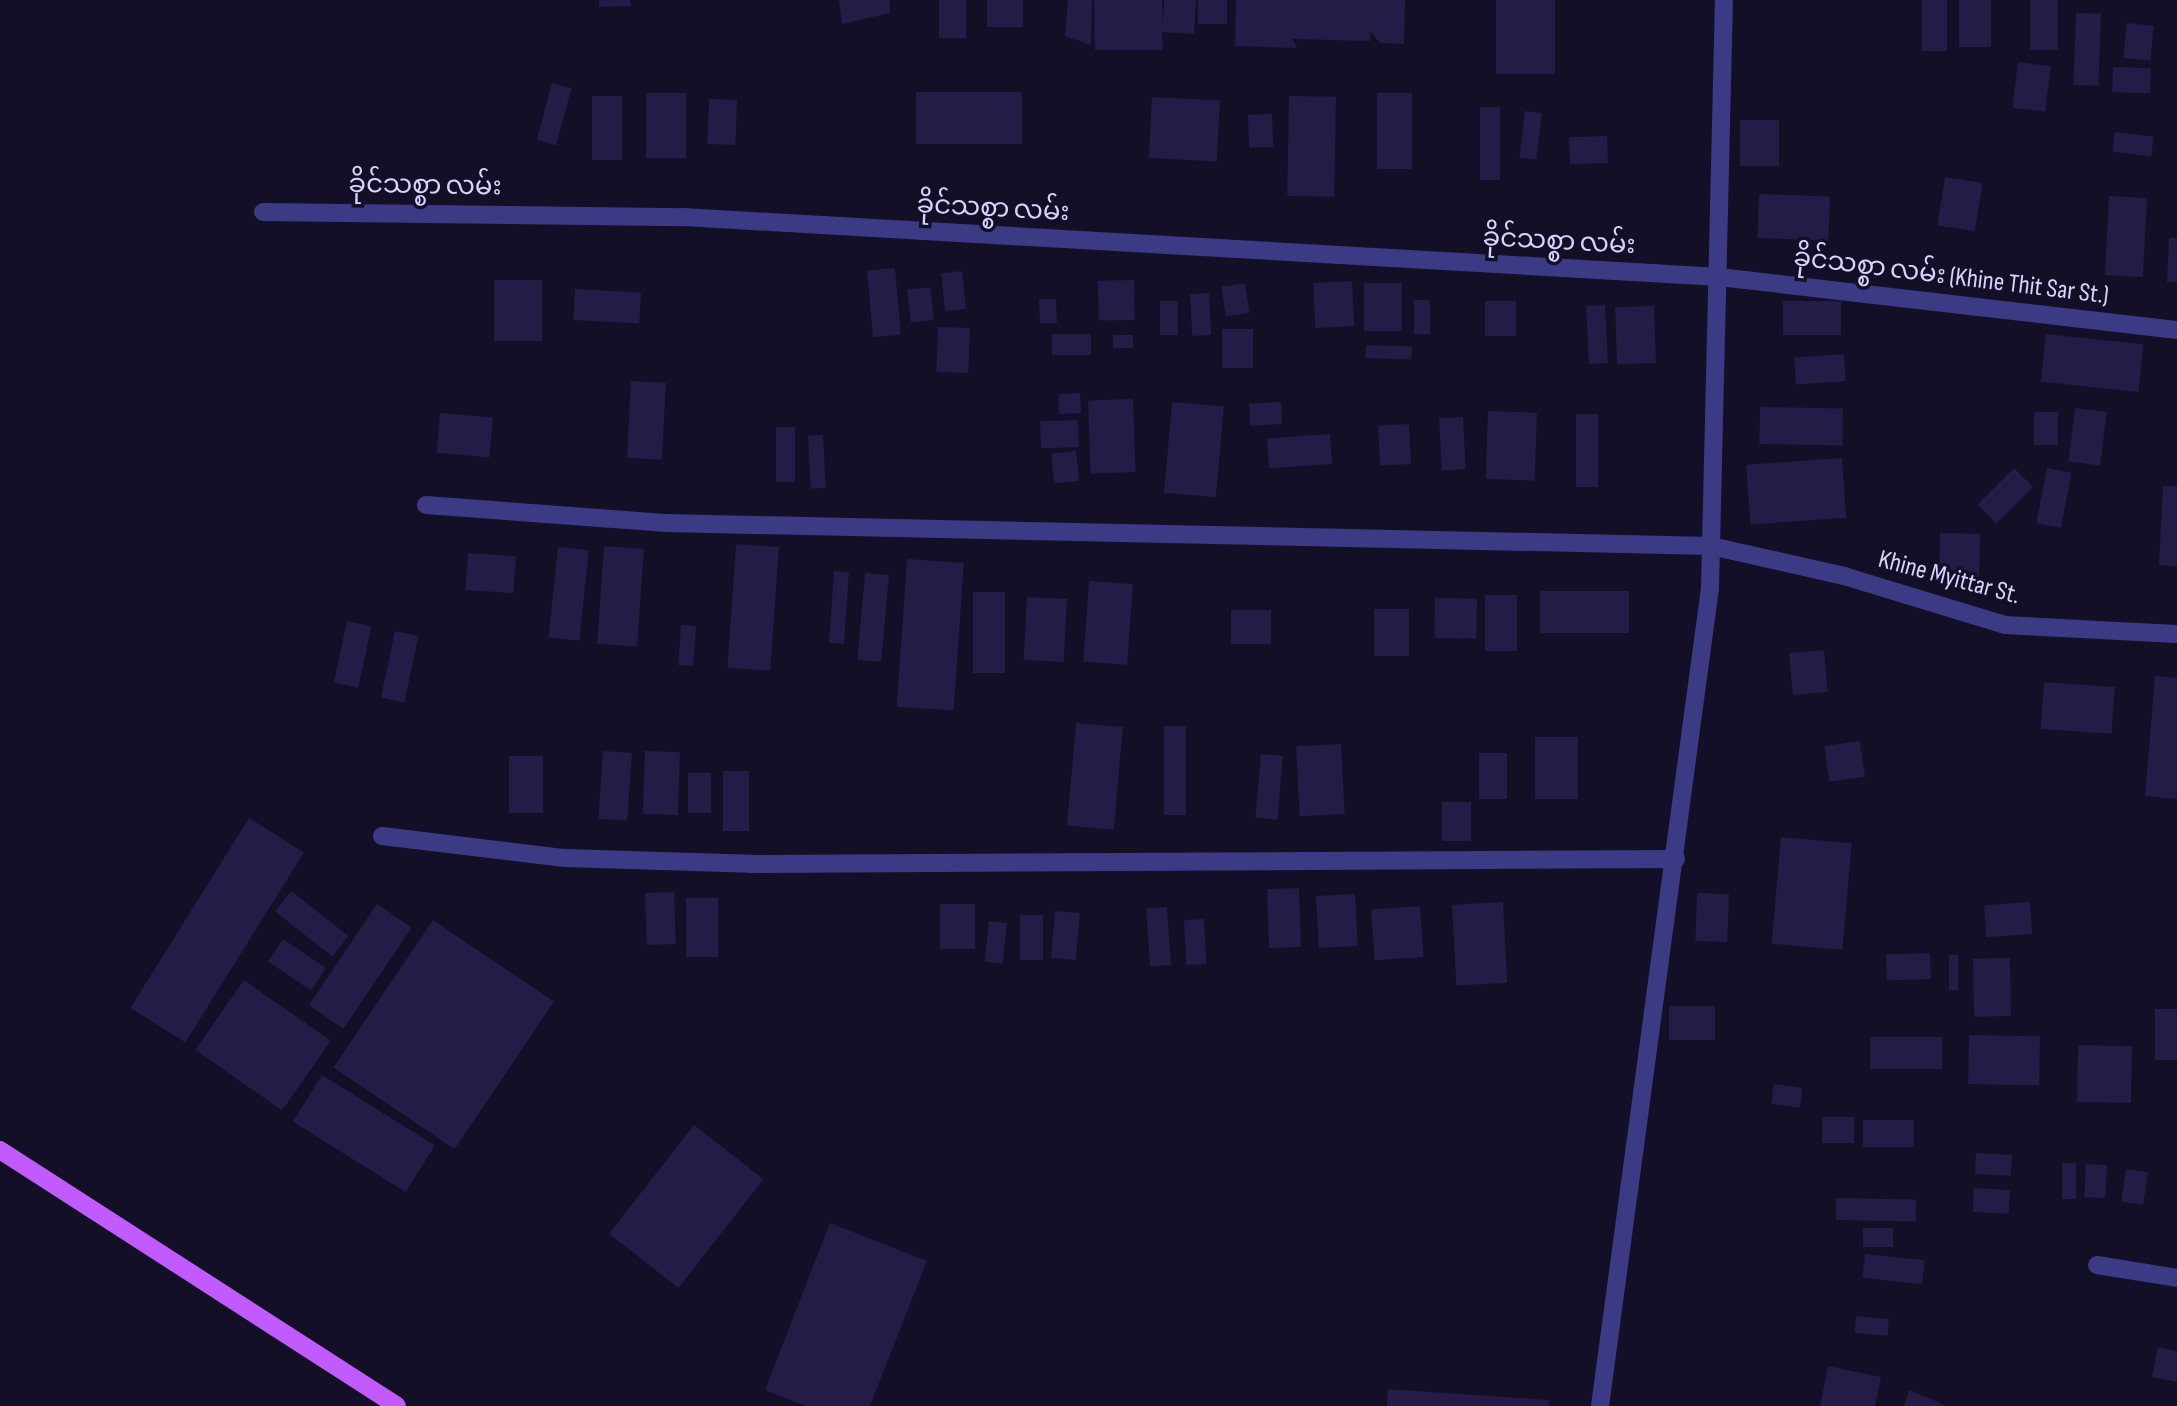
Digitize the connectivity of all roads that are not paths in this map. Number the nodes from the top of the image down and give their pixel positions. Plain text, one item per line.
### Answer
1 (1724, 0) edge
2 (263, 212) dead end
3 (1719, 277) junction
4 (2177, 330) edge
5 (426, 505) dead end
6 (1711, 546) junction
7 (2177, 634) edge
8 (382, 836) dead end
9 (1676, 859) junction
10 (0, 1150) edge
11 (2097, 1265) dead end
12 (2177, 1278) edge
13 (397, 1406) edge
14 (1600, 1406) edge

1 - 3 street
2 - 3 street, ခိုင်သစ္စာ လမ်း
3 - 4 street, ခိုင်သစ္စာ လမ်း (Khine Thit Sar St.)
3 - 6 street
5 - 6 street, Khine Myittar St.
6 - 7 street, Khine Myittar St.
6 - 9 street
8 - 9 street
9 - 14 street
10 - 13 main road
11 - 12 street

